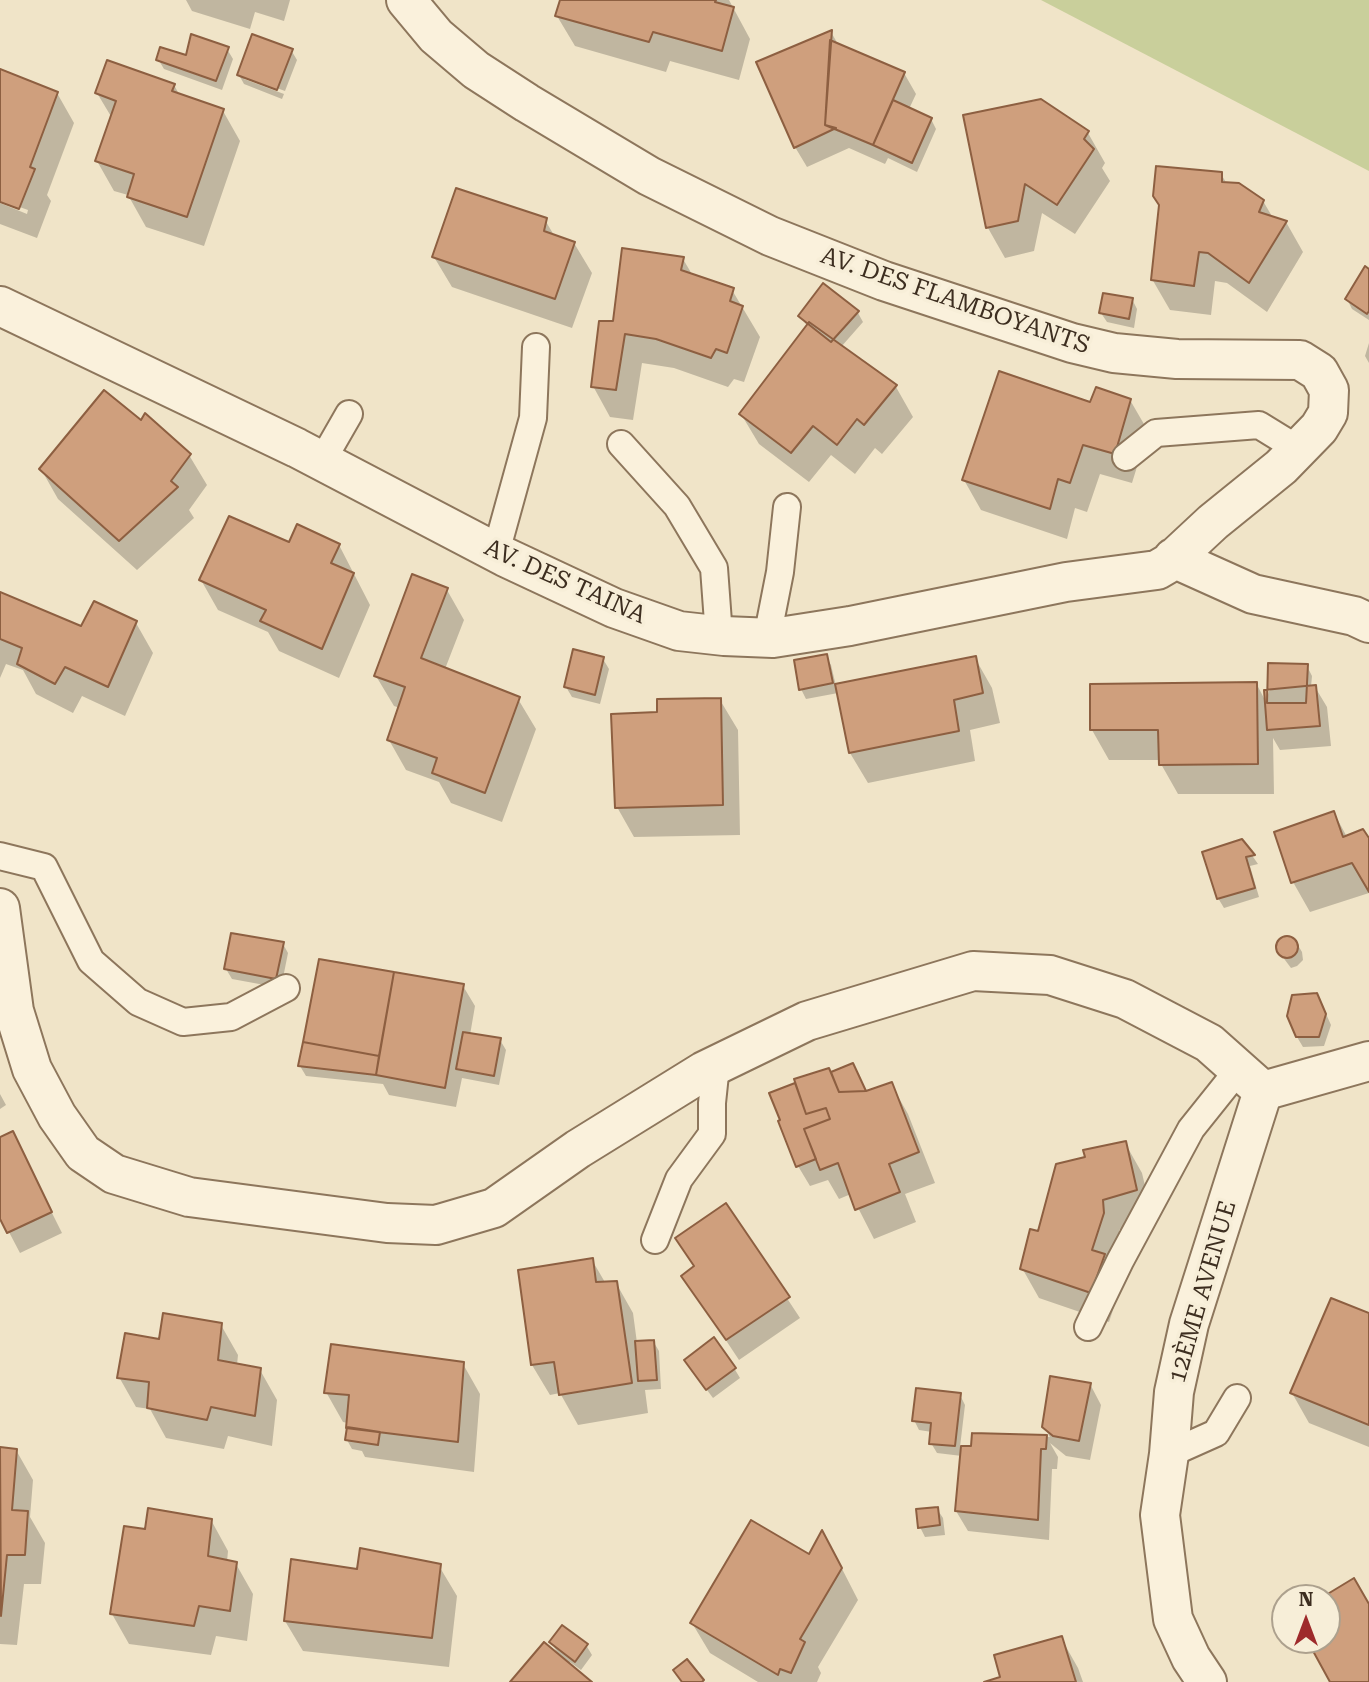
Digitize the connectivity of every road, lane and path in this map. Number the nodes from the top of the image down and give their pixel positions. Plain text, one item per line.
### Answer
1 (406, 0) edge
2 (3, 314) edge
3 (536, 346) dead end
4 (349, 414) dead end
5 (621, 444) dead end
6 (1298, 449) junction
7 (1126, 457) dead end
8 (322, 461) junction
9 (787, 507) dead end
10 (496, 552) junction
11 (1173, 558) junction
12 (1369, 623) edge
13 (719, 636) junction
14 (767, 638) junction
15 (0, 856) edge
16 (0, 908) edge
17 (286, 988) dead end
18 (1369, 1061) edge
19 (716, 1065) junction
20 (1251, 1080) junction
21 (654, 1240) dead end
22 (1088, 1327) dead end
23 (1237, 1398) dead end
24 (1168, 1454) junction
25 (1208, 1682) edge

1 - 6 street, AV. DES FLAMBOYANTS
2 - 8 street, AV. DES TAINA
3 - 10 lane
4 - 8 lane
5 - 13 lane
6 - 7 lane
6 - 11 street, AV. DES FLAMBOYANTS
8 - 10 street, AV. DES TAINA
9 - 14 lane
10 - 13 street, AV. DES TAINA
11 - 12 street
11 - 14 street, AV. DES TAINA
13 - 14 street, AV. DES TAINA
15 - 17 lane
16 - 19 street
18 - 20 street
19 - 20 street
19 - 21 lane
20 - 22 lane
20 - 24 street, 12ÈME AVENUE
23 - 24 lane
24 - 25 street, 12ÈME AVENUE

